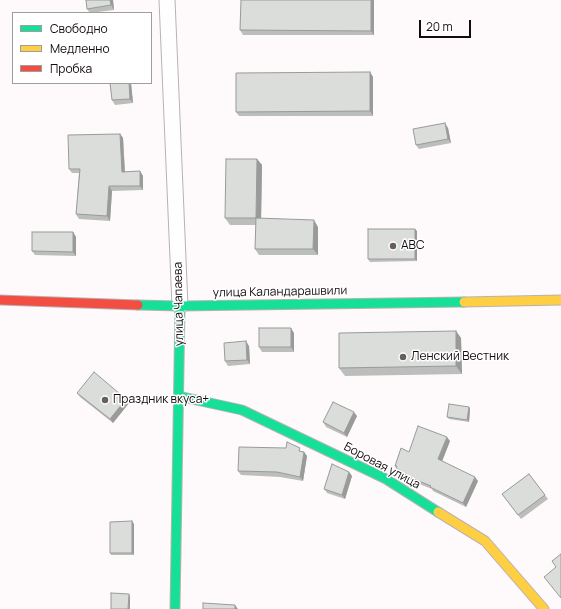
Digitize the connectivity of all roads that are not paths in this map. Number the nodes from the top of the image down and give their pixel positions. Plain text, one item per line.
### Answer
1 (167, 0) edge
2 (0, 300) edge
3 (561, 300) edge
4 (180, 306) junction
5 (178, 396) junction
6 (175, 609) edge
7 (544, 609) edge

1 - 4 street, улица Чапаева
2 - 4 main road, улица Каландарашвили
3 - 4 main road, улица Каландарашвили
4 - 5 main road, улица Чапаева
5 - 6 main road, улица Чапаева
5 - 7 main road, Боровая улица

